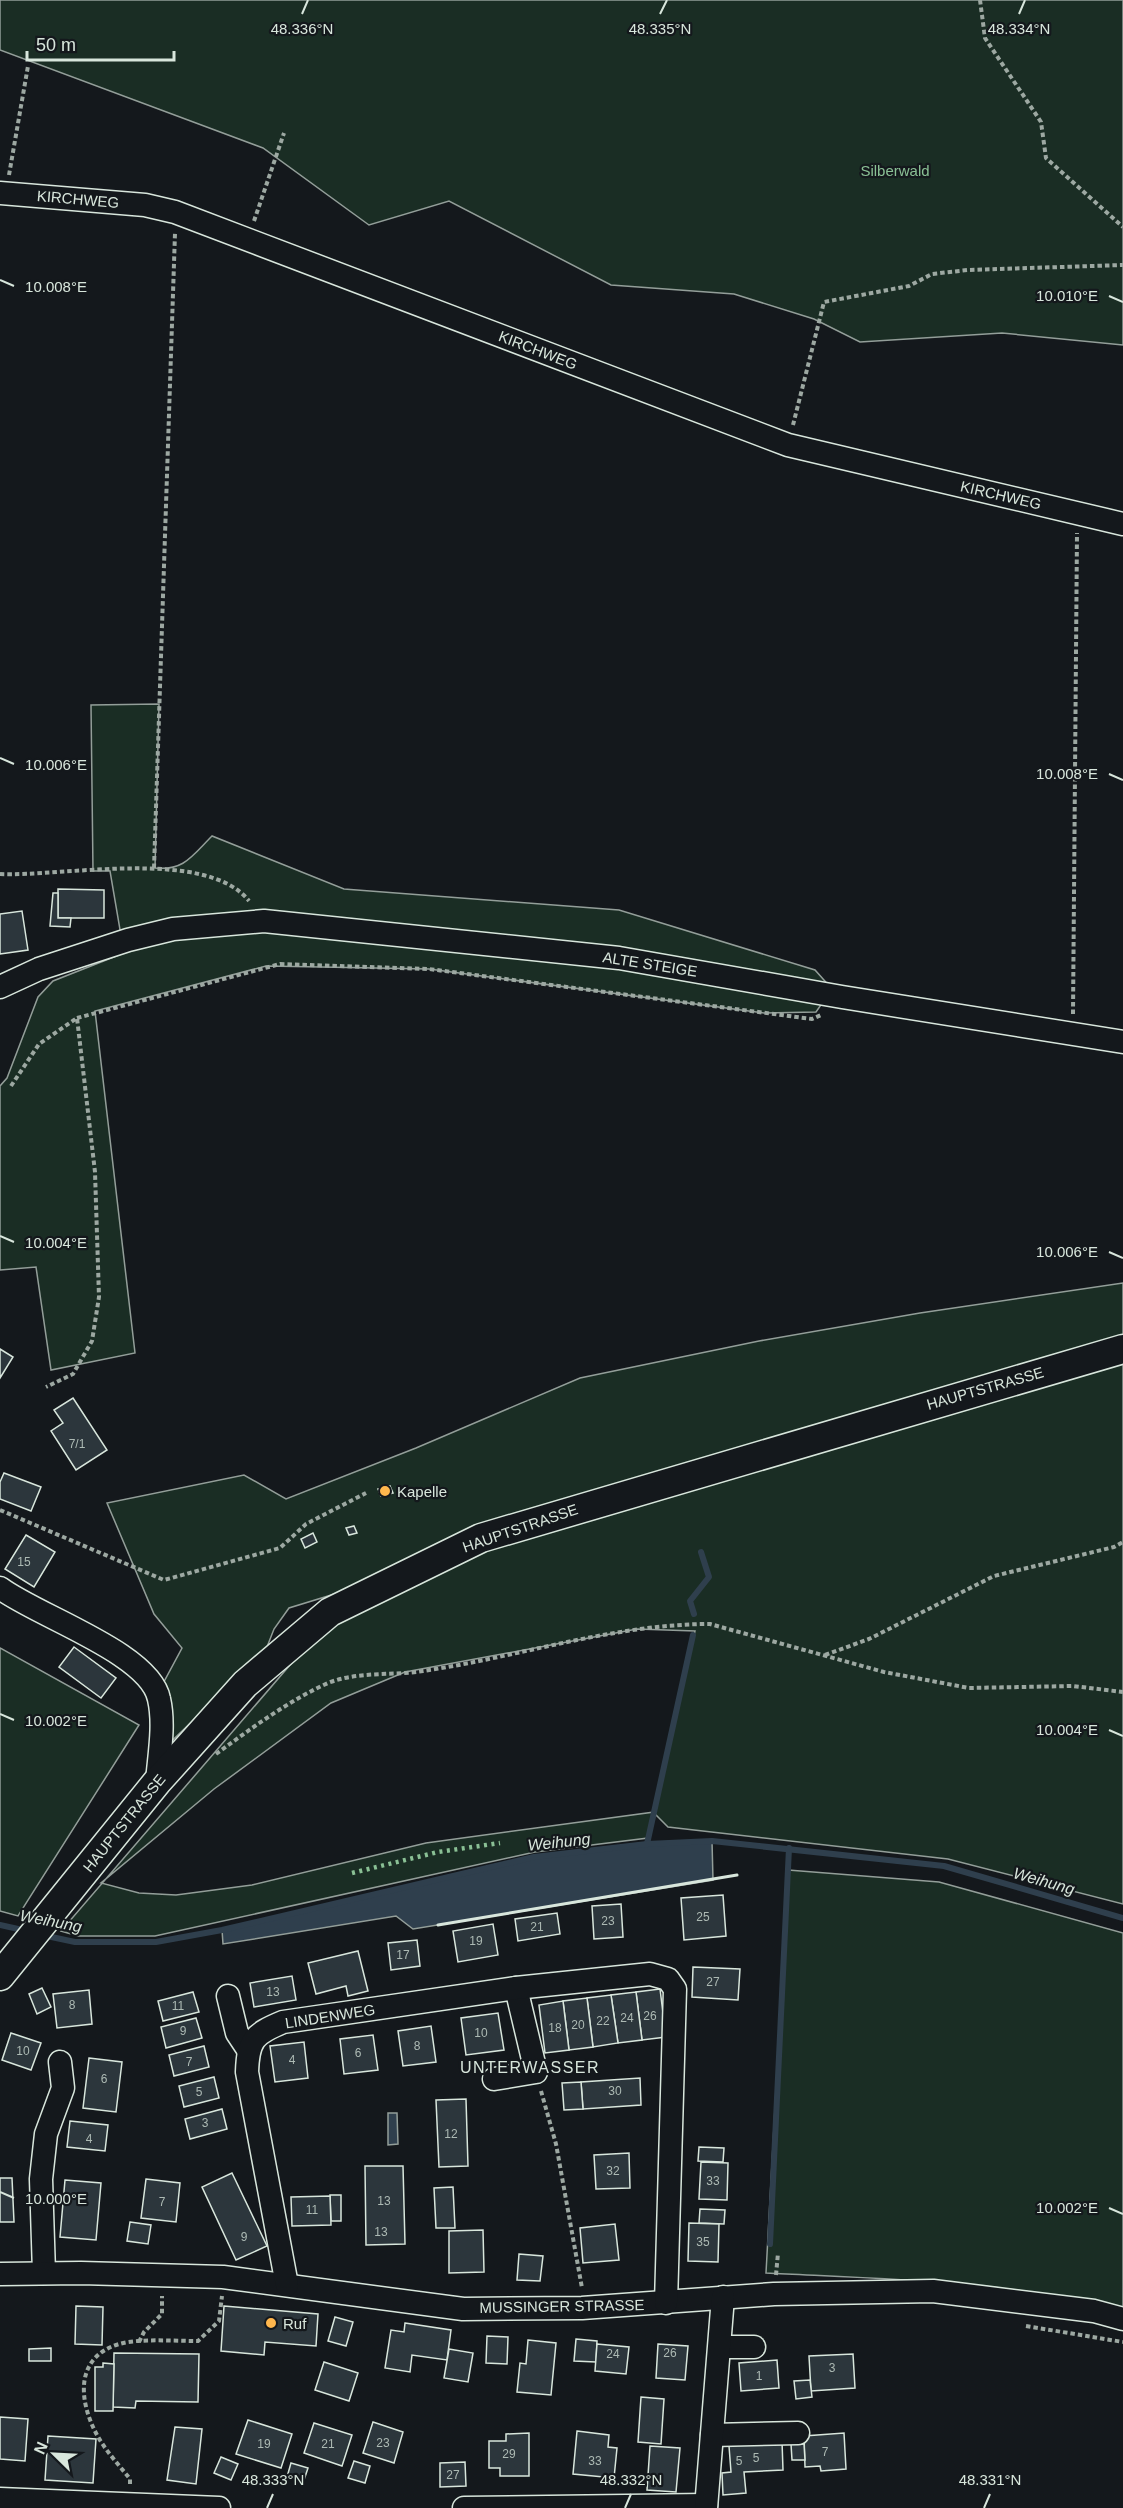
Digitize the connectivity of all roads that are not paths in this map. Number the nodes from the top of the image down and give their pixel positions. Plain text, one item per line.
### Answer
1 (3, 193) edge
2 (1123, 524) edge
3 (0, 987) edge
4 (1123, 1042) edge
5 (1123, 1349) edge
6 (0, 1588) edge
7 (157, 1782) junction
8 (6, 1969) edge
9 (516, 1988) junction
10 (228, 1996) dead end
11 (247, 2049) junction
12 (60, 2062) dead end
13 (494, 2079) dead end
14 (0, 2274) edge
15 (44, 2274) junction
16 (287, 2285) junction
17 (723, 2297) junction
18 (666, 2303) junction
19 (1123, 2319) edge
20 (720, 2347) junction
21 (754, 2348) dead end
22 (798, 2433) dead end
23 (712, 2434) junction
24 (0, 2499) edge
25 (706, 2507) edge
26 (219, 2508) edge
27 (464, 2508) edge

1 - 2 street, KIRCHWEG
3 - 4 street, ALTE STEIGE
5 - 7 main road, HAUPTSTRASSE
6 - 7 street
7 - 8 main road, HAUPTSTRASSE
9 - 11 street, LINDENWEG
9 - 13 street
9 - 18 street, LINDENWEG
10 - 11 street
11 - 16 street
12 - 15 street
14 - 15 street, MUSSINGER STRASSE
15 - 16 street, MUSSINGER STRASSE
16 - 18 street, MUSSINGER STRASSE
17 - 18 street, MUSSINGER STRASSE
17 - 19 street, MUSSINGER STRASSE
17 - 20 street
20 - 21 street
20 - 23 street
22 - 23 street
23 - 25 street
24 - 26 street
25 - 27 street

